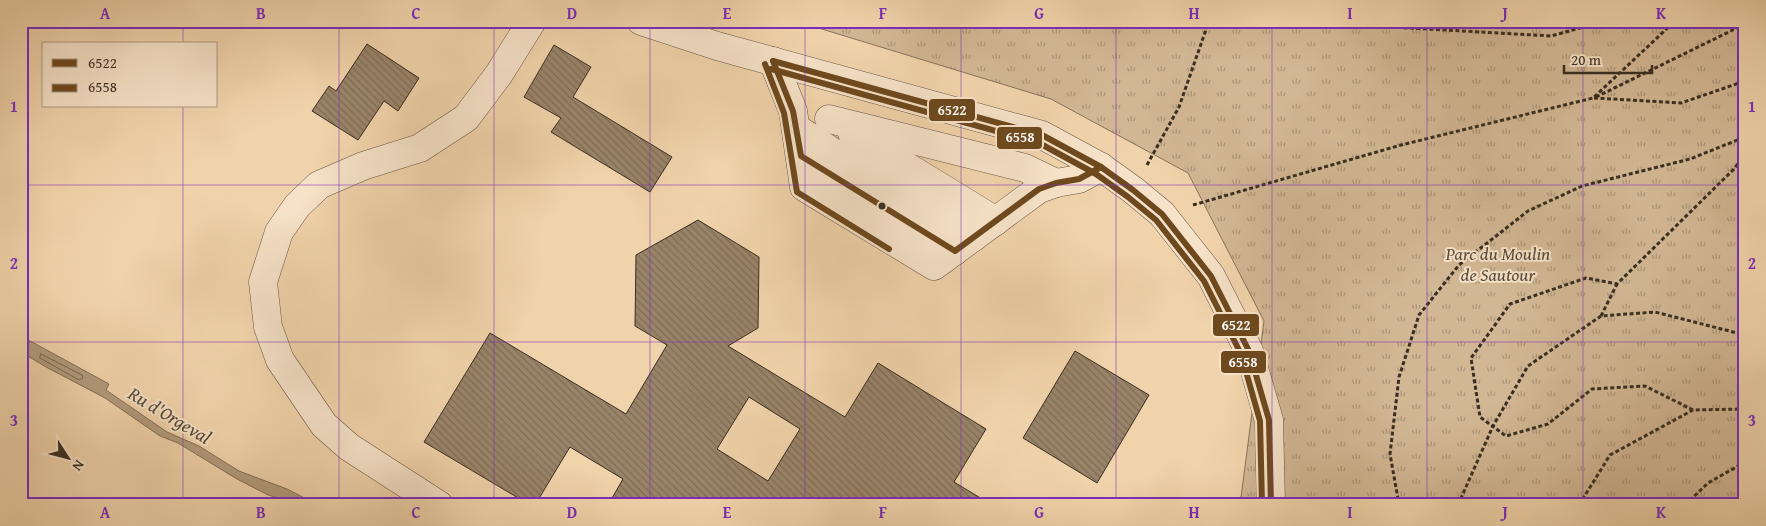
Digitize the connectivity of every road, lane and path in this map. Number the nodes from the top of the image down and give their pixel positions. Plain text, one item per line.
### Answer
1 (532, 21) edge
2 (641, 21) edge
3 (1209, 21) edge
4 (1366, 21) edge
5 (1605, 21) edge
6 (1675, 21) edge
7 (1745, 24) edge
8 (773, 61) junction
9 (1745, 81) edge
10 (1593, 98) junction
11 (795, 119) junction
12 (829, 119) junction
13 (1745, 137) edge
14 (1745, 153) edge
15 (1101, 167) junction
16 (1056, 183) junction
17 (1133, 190) junction
18 (1162, 214) junction
19 (996, 222) junction
20 (964, 244) junction
21 (1617, 284) junction
22 (1601, 316) junction
23 (1745, 335) edge
24 (1745, 409) edge
25 (1693, 410) junction
26 (1493, 426) junction
27 (1745, 462) edge
28 (439, 505) edge
29 (1271, 505) edge
30 (1402, 505) edge
31 (1458, 505) edge
32 (1579, 505) edge
33 (1685, 505) edge

1 - 28 street
2 - 8 street
3 - 17 path
4 - 5 path
6 - 10 path
7 - 10 path
8 - 11 street
8 - 15 street
9 - 10 path
10 - 18 path
11 - 12 street
11 - 20 street
11 - 20 street
12 - 16 street
12 - 19 street
13 - 30 path
14 - 21 path
15 - 16 street
15 - 17 street
16 - 19 street
17 - 18 street
18 - 29 street
19 - 20 street
21 - 22 path
21 - 26 path
22 - 23 path
22 - 26 path
24 - 25 path
25 - 26 path
25 - 32 path
26 - 31 path
27 - 33 path

